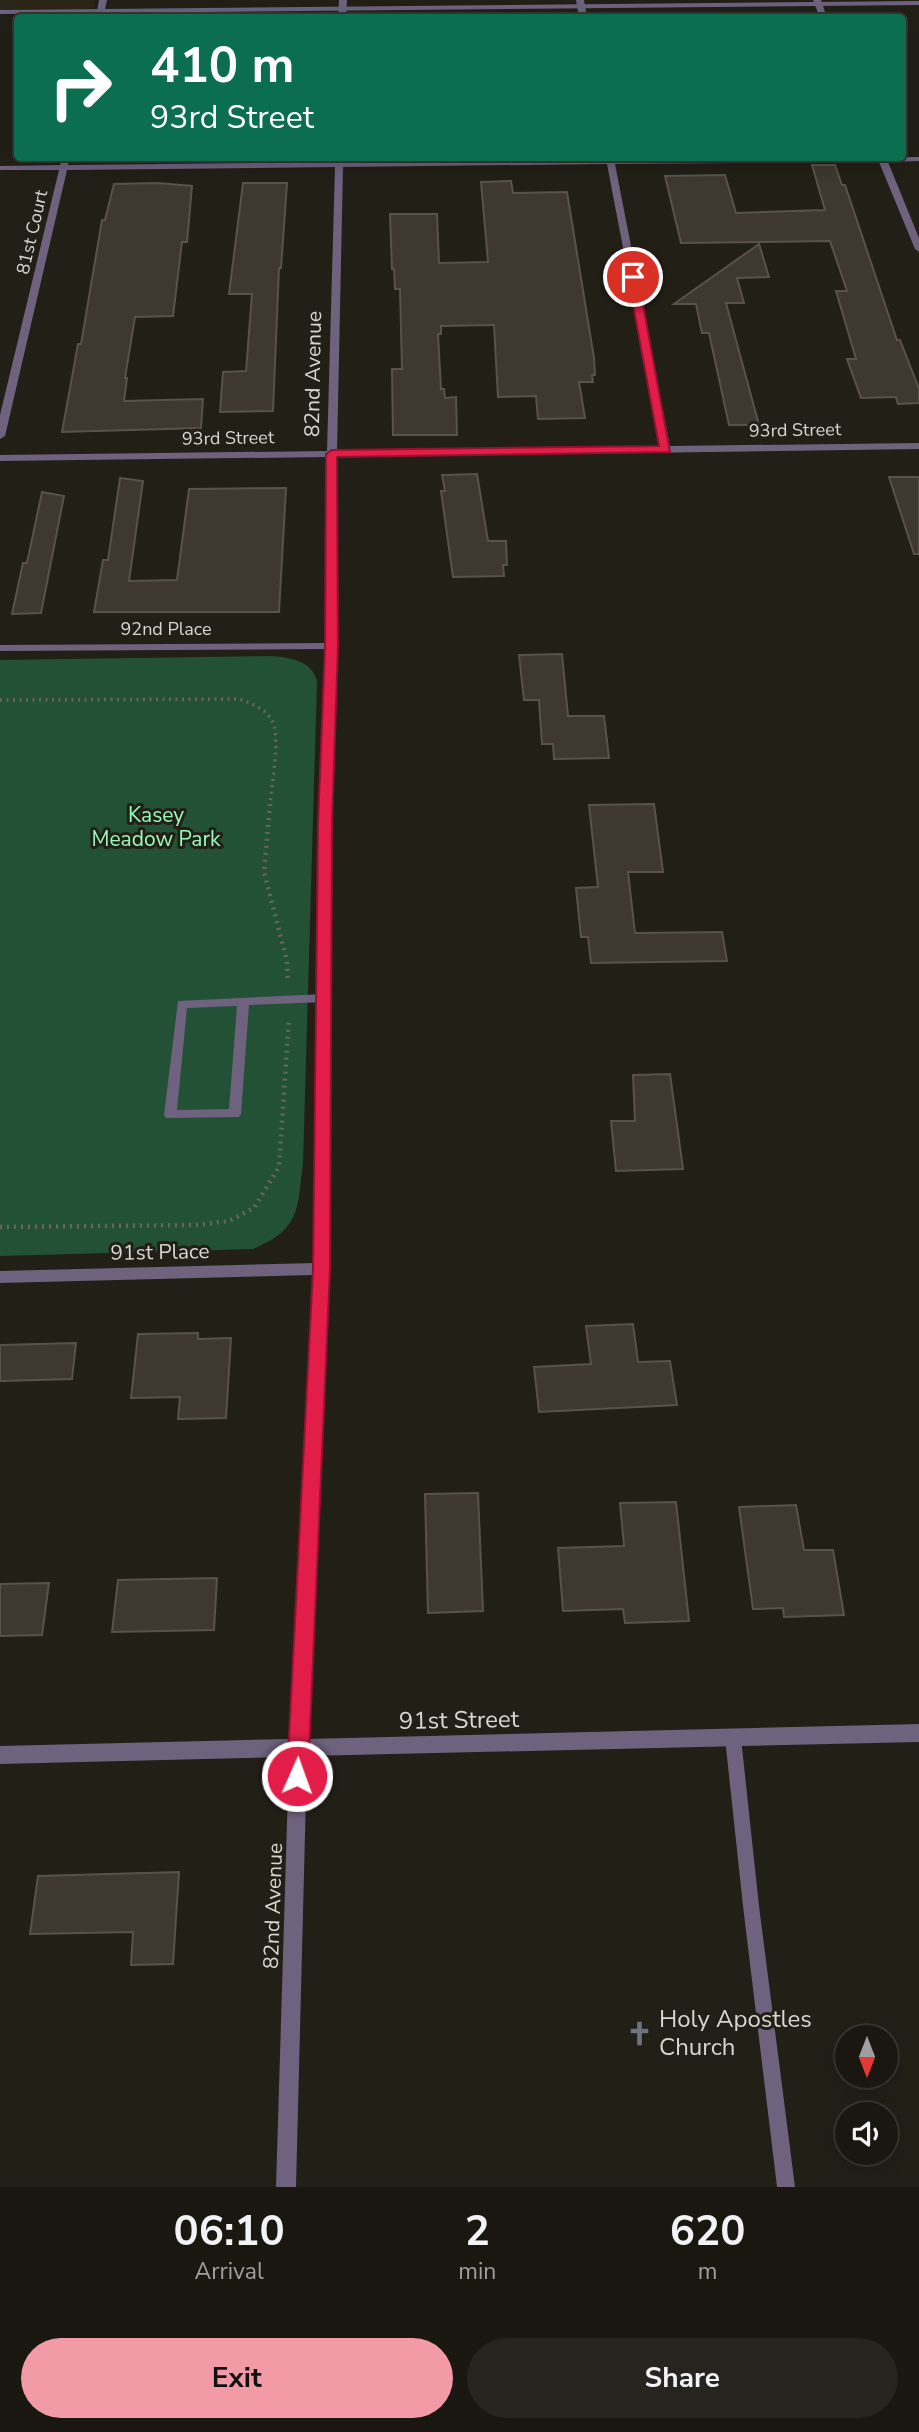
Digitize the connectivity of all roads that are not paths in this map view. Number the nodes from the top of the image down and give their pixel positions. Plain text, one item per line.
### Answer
1 (103, 0) edge
2 (818, 2) edge
3 (919, 3) edge
4 (581, 4) edge
5 (342, 9) edge
6 (0, 12) edge
7 (100, 14) edge
8 (339, 161) edge
9 (611, 161) edge
10 (884, 161) edge
11 (64, 162) edge
12 (0, 168) edge
13 (919, 249) edge
14 (0, 436) edge
15 (919, 446) edge
16 (666, 449) junction
17 (332, 454) junction
18 (0, 458) edge
19 (332, 646) junction
20 (0, 648) edge
21 (324, 999) junction
22 (243, 1002) junction
23 (322, 1269) junction
24 (0, 1276) edge
25 (919, 1734) edge
26 (733, 1738) junction
27 (298, 1748) junction
28 (0, 1755) edge
29 (286, 2187) edge
30 (786, 2187) edge

1 - 7 street
2 - 3 lane
2 - 4 lane
4 - 5 lane
5 - 7 lane
6 - 7 lane
8 - 11 street
8 - 17 street, 82nd Avenue
9 - 16 street
10 - 13 street
11 - 12 street
11 - 14 street, 81st Court
15 - 16 street, 93rd Street
16 - 17 street, 93rd Street
17 - 18 street, 93rd Street
17 - 19 street, 82nd Avenue
19 - 20 street, 92nd Place
19 - 21 street, 82nd Avenue
21 - 22 lane
21 - 23 street, 82nd Avenue
22 - 22 lane
23 - 24 street, 91st Place
23 - 27 street, 82nd Avenue
25 - 26 street, 91st Street
26 - 27 street, 91st Street
26 - 30 lane
27 - 28 street, 91st Street
27 - 29 street, 82nd Avenue

